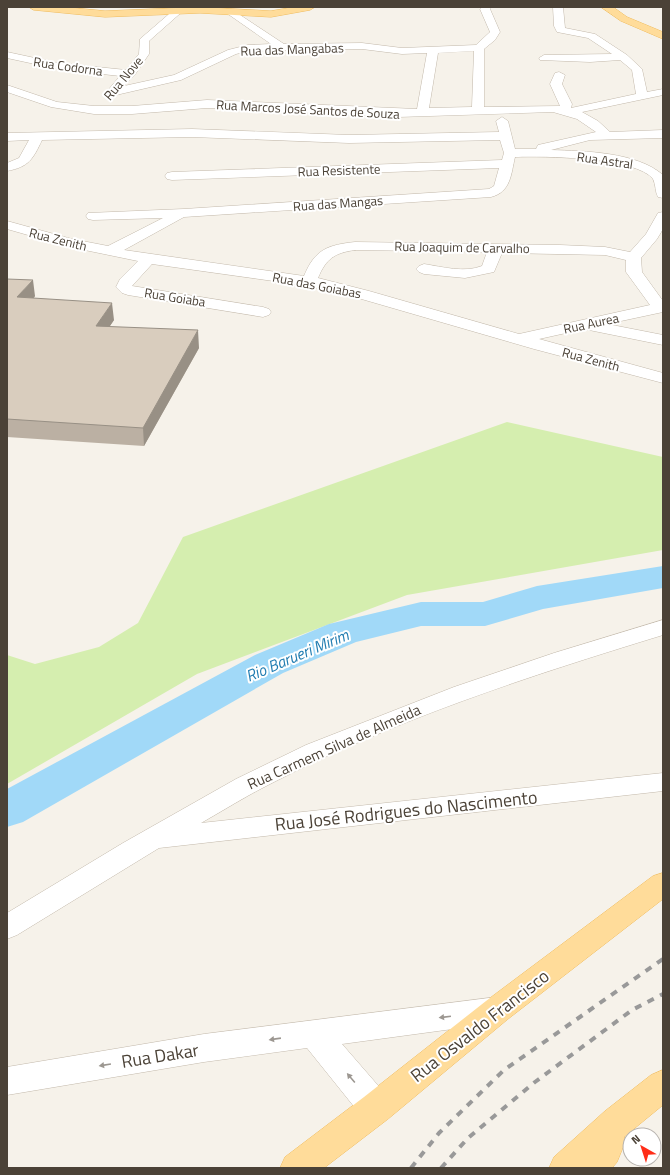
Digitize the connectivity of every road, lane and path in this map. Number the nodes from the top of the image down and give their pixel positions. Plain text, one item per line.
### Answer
1 (34, 7) edge
2 (310, 7) edge
3 (487, 7) edge
4 (558, 7) edge
5 (606, 7) edge
6 (179, 10) junction
7 (231, 12) junction
8 (663, 36) edge
9 (281, 47) junction
10 (479, 48) junction
11 (433, 51) junction
12 (7, 55) edge
13 (623, 57) junction
14 (544, 58) dead end
15 (130, 74) junction
16 (560, 76) dead end
17 (7, 88) edge
18 (113, 92) junction
19 (663, 92) edge
20 (642, 95) junction
21 (501, 109) junction
22 (94, 110) junction
23 (132, 110) junction
24 (478, 110) junction
25 (568, 110) junction
26 (422, 113) junction
27 (192, 133) junction
28 (605, 134) junction
29 (663, 134) edge
30 (505, 136) junction
31 (7, 137) edge
32 (37, 137) junction
33 (529, 153) junction
34 (508, 159) junction
35 (7, 168) edge
36 (172, 176) dead end
37 (663, 194) edge
38 (184, 213) junction
39 (93, 216) dead end
40 (663, 216) edge
41 (7, 225) edge
42 (496, 248) junction
43 (110, 252) junction
44 (632, 257) junction
45 (149, 259) junction
46 (424, 269) dead end
47 (309, 282) junction
48 (661, 307) edge
49 (263, 312) dead end
50 (583, 324) junction
51 (519, 339) junction
52 (663, 340) edge
53 (663, 378) edge
54 (663, 627) edge
55 (663, 782) edge
56 (150, 839) junction
57 (663, 884) edge
58 (7, 927) edge
59 (497, 1010) junction
60 (314, 1033) junction
61 (7, 1081) edge
62 (663, 1086) edge
63 (376, 1108) junction
64 (617, 1122) junction
65 (297, 1168) edge
66 (566, 1168) edge
67 (590, 1168) edge

1 - 6 main road
2 - 7 main road
3 - 10 street
4 - 13 street
5 - 8 main road
6 - 7 main road
6 - 15 street, Rua Nove
7 - 9 street
9 - 11 street, Rua das Mangabas
9 - 18 street, Rua das Mangabas
10 - 11 street, Rua das Mangabas
10 - 24 street
11 - 26 street
12 - 15 street, Rua Codorna
13 - 14 street
13 - 20 street
15 - 18 street, Rua Nove
16 - 25 street
17 - 22 street, Rua Marcos José Santos de Souza
18 - 22 street, Rua Nove
19 - 20 street
20 - 25 street
21 - 24 street, Rua Marcos José Santos de Souza
21 - 25 street, Rua Marcos José Santos de Souza
21 - 30 street, Rua das Mangas
22 - 23 street, Rua Marcos José Santos de Souza
23 - 26 street, Rua Marcos José Santos de Souza
23 - 27 street
24 - 26 street, Rua Marcos José Santos de Souza
25 - 28 street, Rua Marcos José Santos de Souza
27 - 30 street, Rua Marcos José Santos de Souza
27 - 32 street, Rua Marcos José Santos de Souza
28 - 29 street, Rua Astral
28 - 33 street, Rua Astral
30 - 34 street, Rua das Mangas
31 - 32 street, Rua Marcos José Santos de Souza
32 - 35 street
33 - 34 street, Rua Astral
33 - 37 street, Rua Astral
34 - 36 street, Rua Resistente
34 - 38 street, Rua das Mangas
38 - 39 street, Rua das Mangas
38 - 43 street
40 - 44 street
41 - 43 street, Rua Zenith
42 - 44 street, Rua Joaquim de Carvalho
42 - 46 street
42 - 47 street, Rua Joaquim de Carvalho
43 - 45 street, Rua das Goiabas
44 - 48 street
45 - 47 street, Rua das Goiabas
45 - 49 street, Rua Goiaba
47 - 51 street, Rua das Goiabas
48 - 50 street, Rua Aurea
50 - 51 street, Rua Aurea
50 - 52 street
51 - 53 street, Rua Zenith
54 - 56 street, Rua Carmem Silva de Almeida
55 - 56 street, Rua José Rodrigues do Nascimento
56 - 58 street, Rua Carmem Silva de Almeida
57 - 59 main road, Rua Osvaldo Francisco
59 -> 60 street, Rua Dakar
59 - 63 main road, Rua Osvaldo Francisco
60 -> 61 street, Rua Dakar
63 -> 60 street
62 - 64 main road
63 - 65 main road, Rua Osvaldo Francisco
64 - 66 main road
64 - 67 main road

